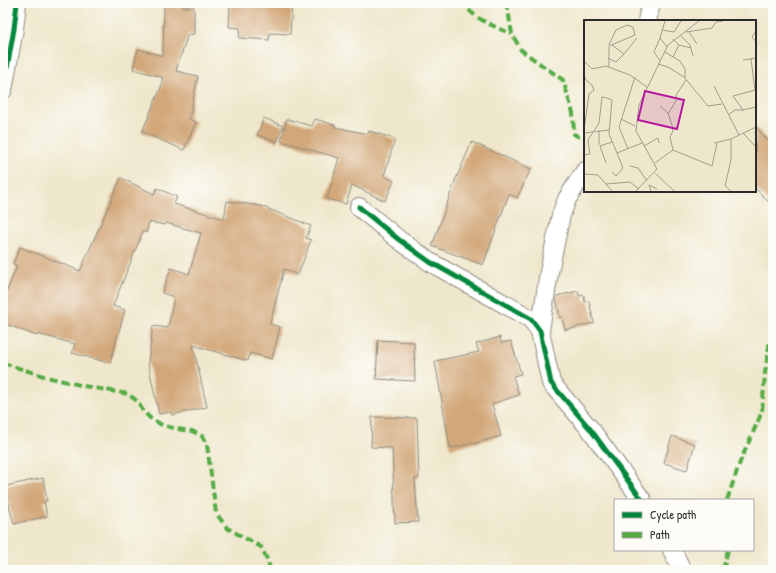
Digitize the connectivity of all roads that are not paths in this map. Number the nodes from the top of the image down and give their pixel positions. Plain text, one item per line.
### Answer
1 (17, 3) edge
2 (651, 3) edge
3 (647, 20) edge
4 (3, 90) edge
5 (584, 173) edge
6 (359, 207) dead end
7 (540, 331) junction
8 (641, 499) edge
9 (672, 551) edge
10 (682, 570) edge

1 - 4 street
2 - 3 street
5 - 7 street
6 - 7 street
7 - 8 street
9 - 10 street

